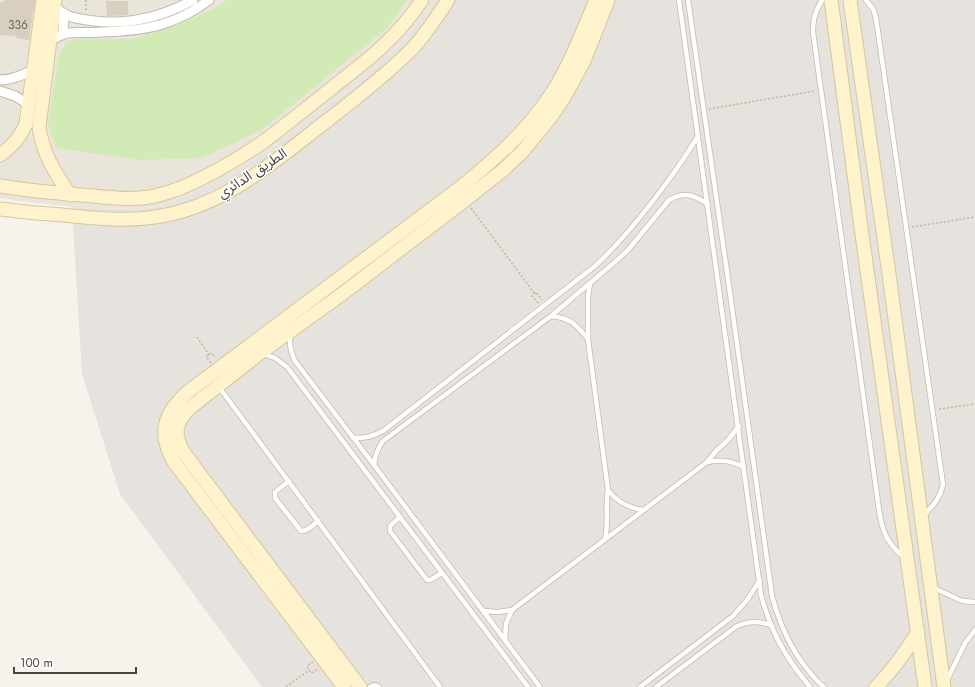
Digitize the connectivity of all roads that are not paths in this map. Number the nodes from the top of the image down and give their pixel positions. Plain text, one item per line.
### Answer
1 (192, 0) edge
2 (209, 0) edge
3 (422, 0) edge
4 (448, 0) edge
5 (596, 0) edge
6 (608, 0) edge
7 (679, 0) edge
8 (688, 0) edge
9 (822, 0) edge
10 (831, 0) edge
11 (850, 0) edge
12 (866, 0) edge
13 (51, 2) edge
14 (64, 14) junction
15 (63, 34) junction
16 (49, 41) junction
17 (33, 70) junction
18 (0, 80) edge
19 (0, 91) edge
20 (327, 92) junction
21 (28, 104) junction
22 (340, 110) junction
23 (698, 136) junction
24 (0, 155) edge
25 (216, 172) junction
26 (0, 186) edge
27 (227, 192) junction
28 (70, 195) junction
29 (708, 204) junction
30 (0, 209) edge
31 (881, 219) junction
32 (860, 220) junction
33 (889, 274) junction
34 (868, 276) junction
35 (333, 283) junction
36 (590, 283) junction
37 (730, 293) junction
38 (342, 294) junction
39 (720, 294) junction
40 (551, 316) junction
41 (292, 330) junction
42 (588, 339) junction
43 (260, 353) junction
44 (210, 374) junction
45 (218, 386) junction
46 (738, 426) junction
47 (353, 438) junction
48 (707, 462) junction
49 (374, 465) junction
50 (744, 467) junction
51 (288, 481) junction
52 (387, 482) junction
53 (379, 488) junction
54 (608, 490) junction
55 (644, 510) junction
56 (400, 517) junction
57 (921, 518) junction
58 (318, 522) junction
59 (605, 539) junction
60 (907, 560) junction
61 (442, 573) junction
62 (760, 580) junction
63 (931, 587) junction
64 (975, 602) edge
65 (512, 610) junction
66 (483, 611) junction
67 (770, 625) junction
68 (975, 630) edge
69 (918, 632) junction
70 (506, 641) junction
71 (318, 643) junction
72 (499, 648) junction
73 (660, 672) junction
74 (666, 680) junction
75 (944, 686) edge
76 (344, 687) edge
77 (360, 687) edge
78 (370, 687) edge
79 (379, 687) edge
80 (440, 687) edge
81 (528, 687) edge
82 (540, 687) edge
83 (640, 687) edge
84 (656, 687) edge
85 (810, 687) edge
86 (824, 687) edge
87 (876, 687) edge
88 (925, 687) edge

1 - 14 street
2 - 15 street
3 - 20 main road, الطريق الدائري
4 - 22 main road, الطريق الدائري
5 - 35 main road
6 - 38 main road
7 - 23 lane
8 - 37 lane
9 - 60 lane
10 - 32 main road
11 - 31 main road
12 - 57 lane
13 - 14 street
13 - 16 main road
13 - 17 main road
14 - 15 street
15 - 16 street
16 - 28 main road
17 - 18 street
17 - 21 main road
19 - 21 street
20 - 22 main road
20 - 25 main road, الطريق الدائري
21 - 24 main road
22 - 27 main road, الطريق الدائري
23 - 29 lane
23 - 47 lane
25 - 27 main road
25 - 28 main road, الطريق الدائري
26 - 28 main road, الطريق الدائري
27 - 30 main road, الطريق الدائري
29 - 36 lane
29 - 39 lane
31 - 32 main road
31 - 33 main road
32 - 34 main road
33 - 34 main road
33 - 57 main road
34 - 60 main road
35 - 38 main road
35 - 44 main road
36 - 40 lane
36 - 42 lane
37 - 39 lane
37 - 86 lane
38 - 41 main road
39 - 46 lane
40 - 42 lane
40 - 49 lane
41 - 43 main road
41 - 47 lane
42 - 54 lane
43 - 45 main road
43 - 53 lane
44 - 45 main road
44 - 71 main road
45 - 51 lane
45 - 71 main road
46 - 48 lane
46 - 50 lane
47 - 49 lane
48 - 50 lane
48 - 55 lane
49 - 52 lane
50 - 62 lane
51 - 58 lane
51 - 58 lane
52 - 53 lane
52 - 66 lane
53 - 56 lane
54 - 55 lane
54 - 59 lane
55 - 59 lane
56 - 61 lane
56 - 61 lane
57 - 63 main road
58 - 80 lane
59 - 65 lane
60 - 69 main road
61 - 72 lane
62 - 67 lane
62 - 73 lane
63 - 64 lane
63 - 75 main road
65 - 66 lane
65 - 70 lane
66 - 70 lane
67 - 74 lane
67 - 85 lane
68 - 75 lane
69 - 87 main road
69 - 88 main road
70 - 72 lane
70 - 82 lane
71 - 76 main road
71 - 77 main road
72 - 81 lane
73 - 74 lane
73 - 83 lane
74 - 84 lane
78 - 79 lane

